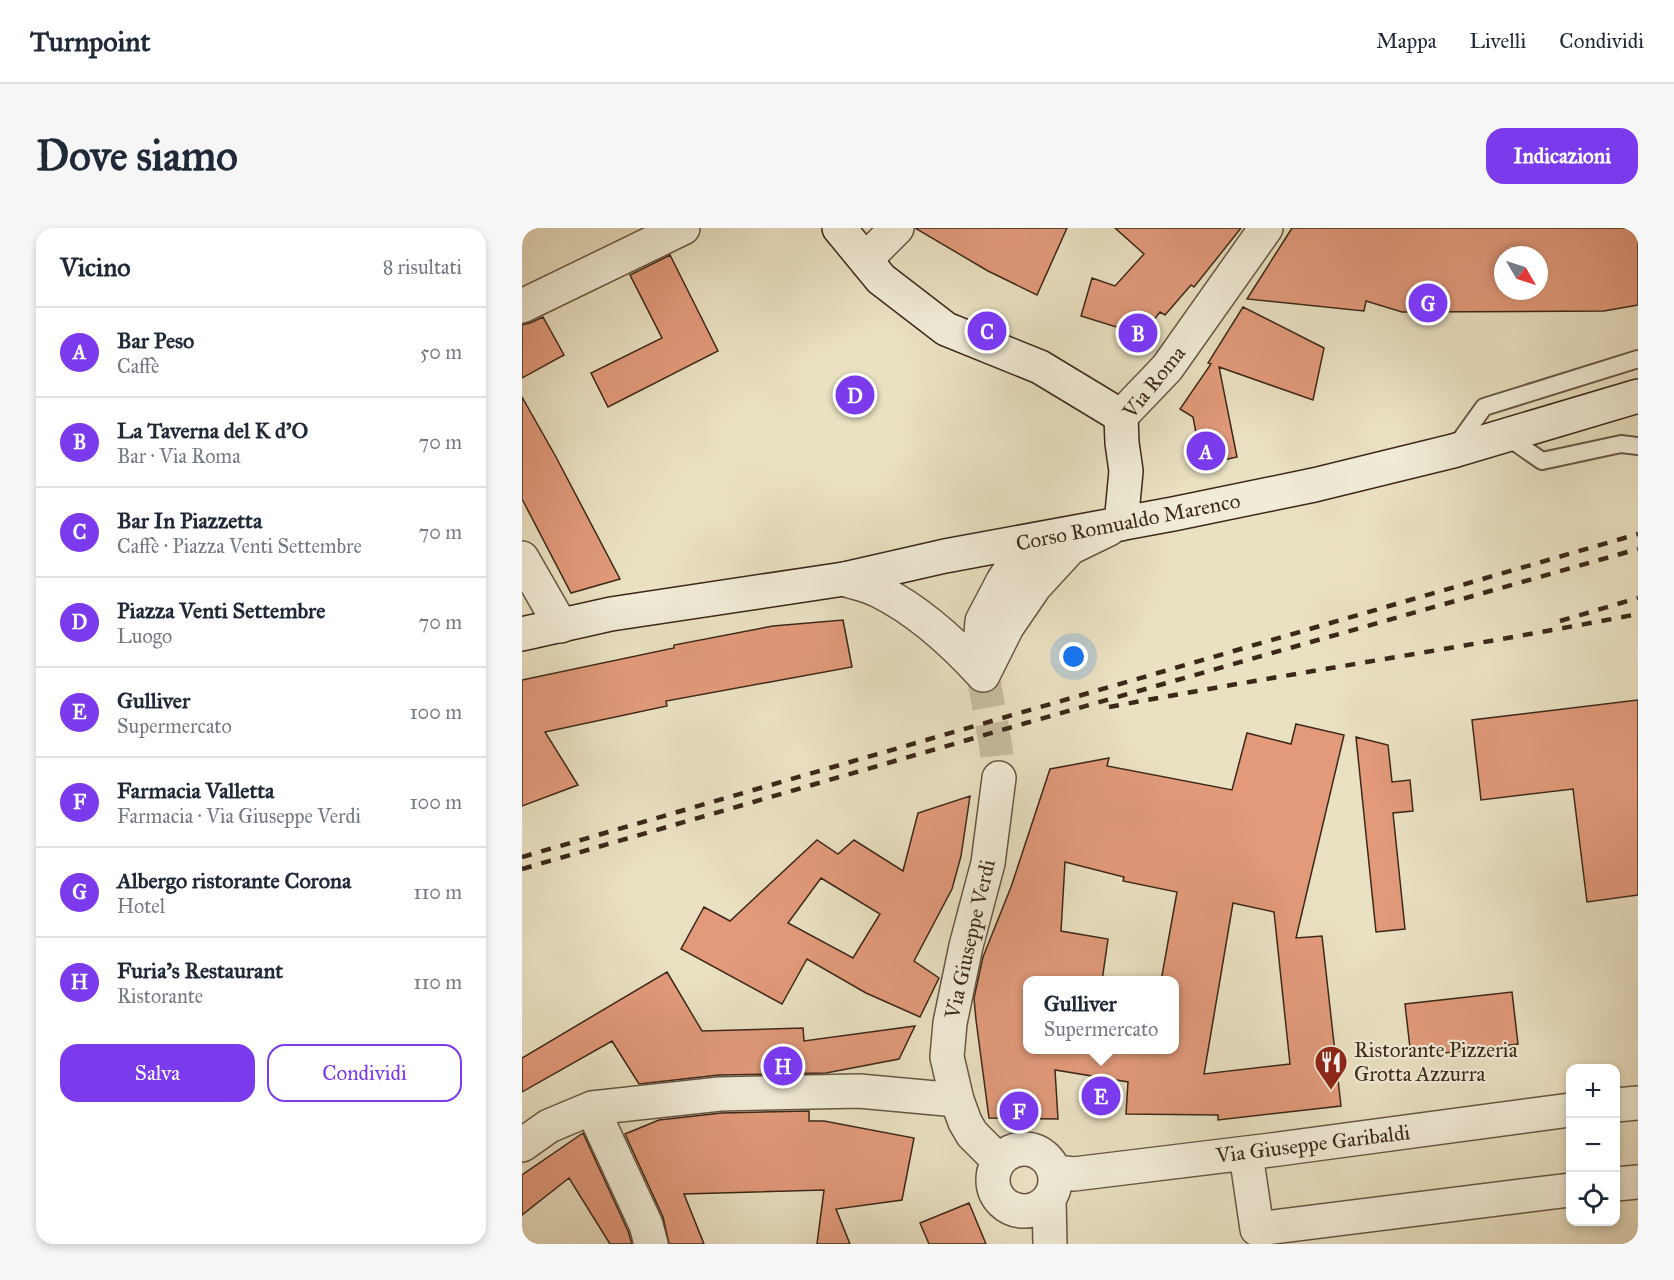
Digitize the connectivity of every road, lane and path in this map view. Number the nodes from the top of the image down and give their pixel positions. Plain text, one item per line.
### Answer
1 (683, 228) edge
2 (839, 228) edge
3 (897, 228) edge
4 (1266, 228) edge
5 (866, 259) junction
6 (522, 306) edge
7 (1638, 359) edge
8 (1638, 396) edge
9 (1121, 416) junction
10 (1506, 436) junction
11 (1638, 446) edge
12 (1453, 451) junction
13 (1121, 524) junction
14 (1036, 540) junction
15 (522, 558) edge
16 (844, 579) junction
17 (561, 626) junction
18 (522, 634) edge
19 (983, 675) junction
20 (999, 778) tunnel mouth
21 (945, 1099) junction
22 (1638, 1103) edge
23 (1620, 1105) edge
24 (592, 1108) junction
25 (1566, 1111) edge
26 (522, 1145) edge
27 (1246, 1154) junction
28 (999, 1161) junction
29 (1638, 1182) edge
30 (1620, 1184) edge
31 (1052, 1186) junction
32 (1566, 1191) edge
33 (1019, 1211) junction
34 (1257, 1237) edge
35 (651, 1244) edge
36 (1034, 1244) edge
37 (1050, 1244) edge

1 - 6 street
2 - 5 street
3 - 5 street
4 - 9 street, Via Roma
5 - 9 street
7 - 12 lane
8 - 10 street, Corso Romualdo Marenco
9 - 13 street, Via Roma
10 - 11 lane
10 - 12 street, Corso Romualdo Marenco
12 - 13 street, Corso Romualdo Marenco
13 - 14 street, Corso Romualdo Marenco
13 - 19 street
14 - 16 street, Corso Romualdo Marenco
14 - 19 street
15 - 17 street
16 - 17 street, Corso Romualdo Marenco
16 - 19 street
17 - 18 street, Corso Romualdo Marenco
20 - 21 street, Via Giuseppe Verdi
21 - 24 street
21 - 28 street, Via Giuseppe Verdi
22 - 23 street
24 - 26 street
24 - 35 street
25 - 27 street, Via Giuseppe Garibaldi
27 - 31 street, Via Giuseppe Garibaldi
27 - 34 street
28 - 31 street
28 - 33 street
29 - 30 street
31 - 33 street
31 - 37 street
32 - 34 street
33 - 36 street

